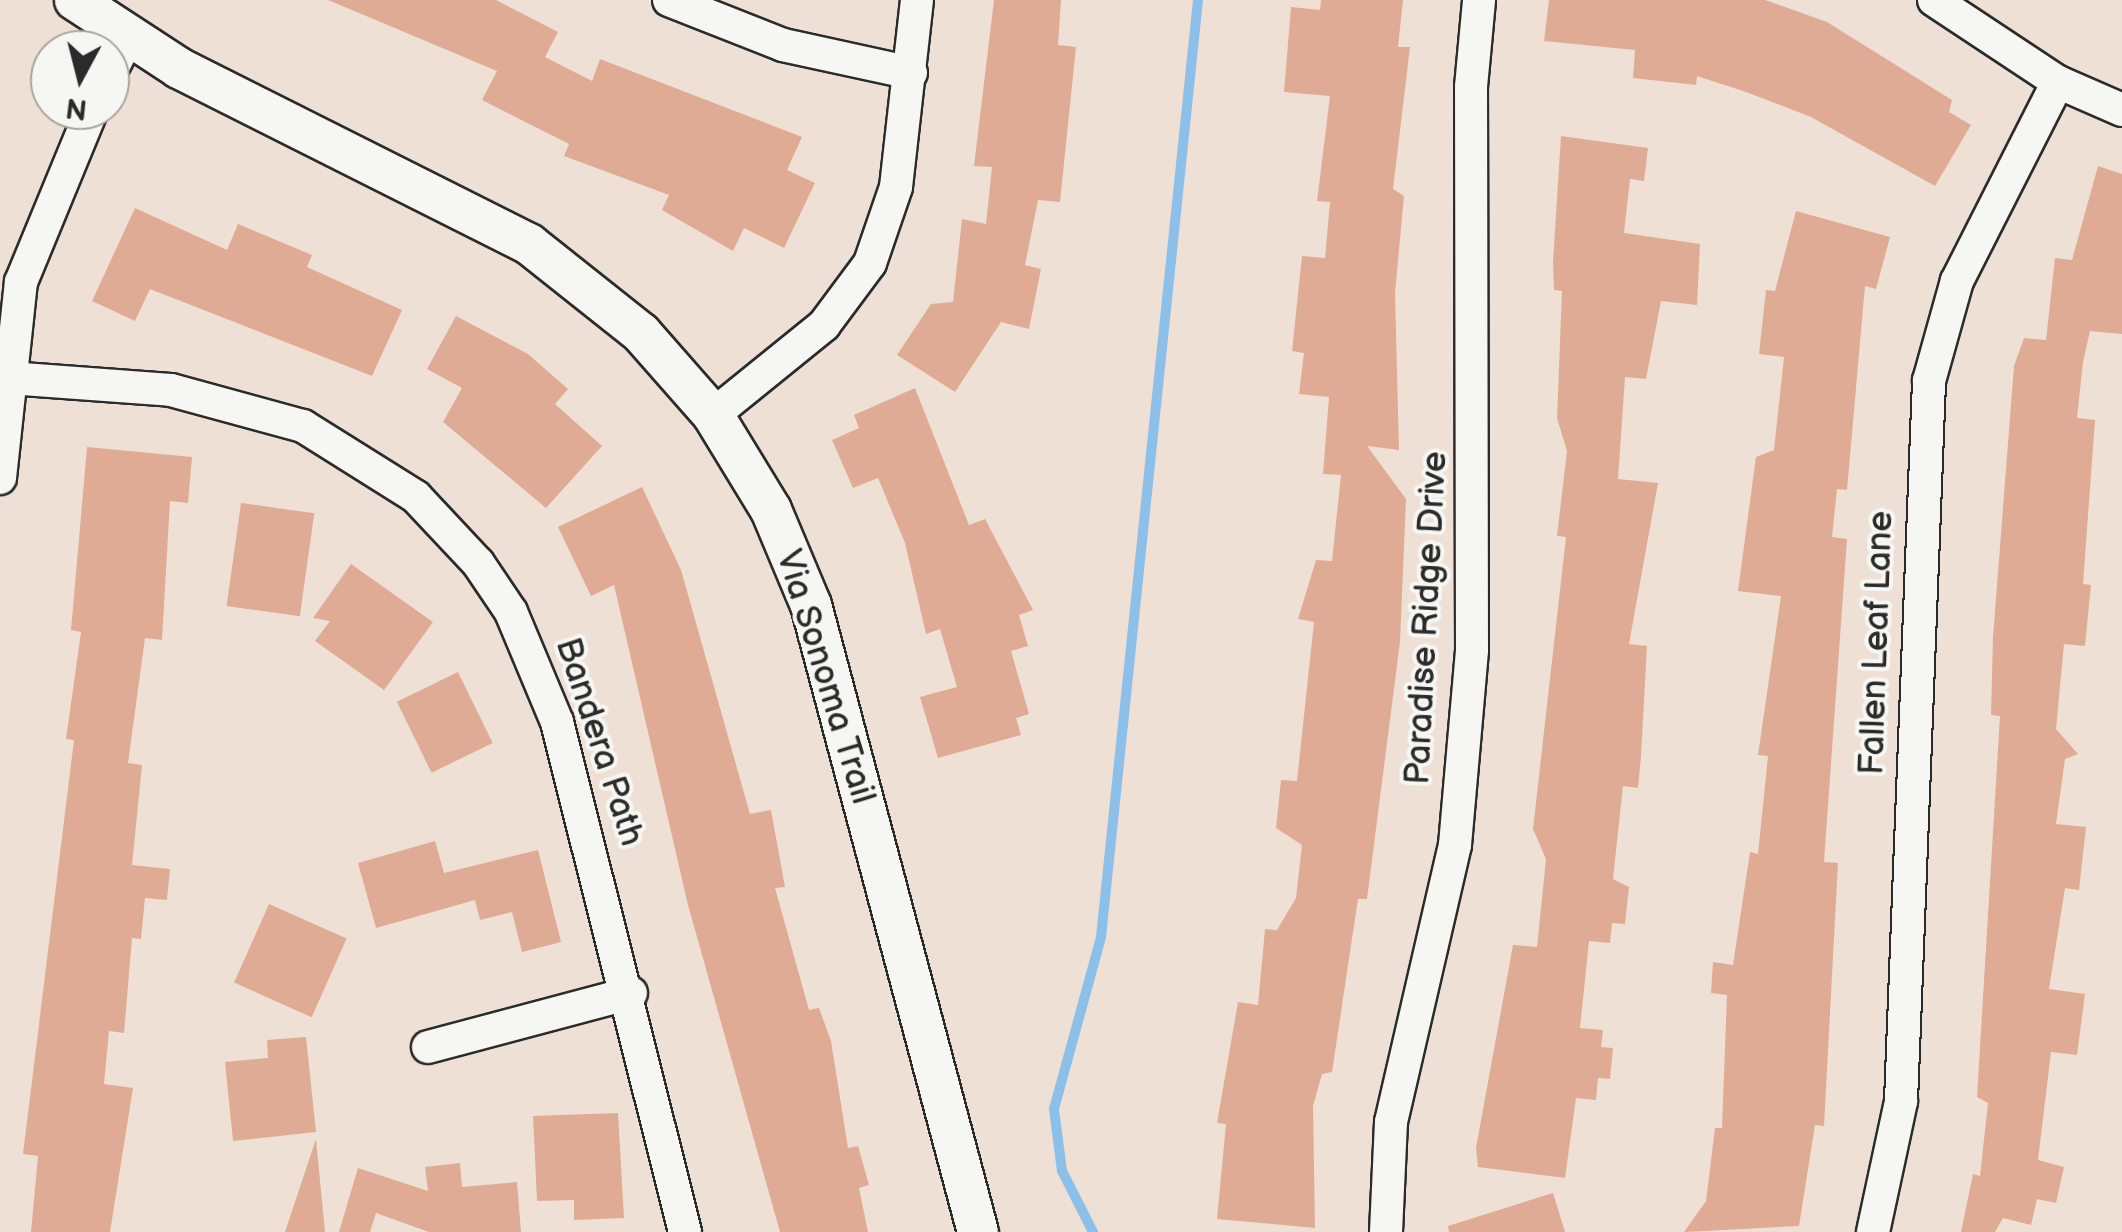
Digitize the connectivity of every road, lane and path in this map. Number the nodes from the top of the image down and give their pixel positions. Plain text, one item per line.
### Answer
1 (74, 0) edge
2 (669, 0) edge
3 (917, 0) edge
4 (1478, 0) edge
5 (1934, 0) edge
6 (98, 30) edge
7 (130, 61) edge
8 (911, 72) junction
9 (2058, 82) junction
10 (2122, 110) edge
11 (83, 130) edge
12 (9, 378) junction
13 (713, 415) junction
14 (0, 478) edge
15 (631, 993) junction
16 (428, 1046) dead end
17 (685, 1232) edge
18 (978, 1232) edge
19 (1386, 1232) edge
20 (1873, 1232) edge

1 - 6 street, Via Sonoma Trail
2 - 8 street
3 - 8 street
4 - 19 street, Paradise Ridge Drive
5 - 9 street
7 - 13 street, Via Sonoma Trail
8 - 13 street
9 - 10 street
9 - 20 street, Fallen Leaf Lane
11 - 12 street
12 - 14 street
12 - 15 street, Bandera Path
13 - 18 street, Via Sonoma Trail
15 - 16 street
15 - 17 street, Bandera Path

